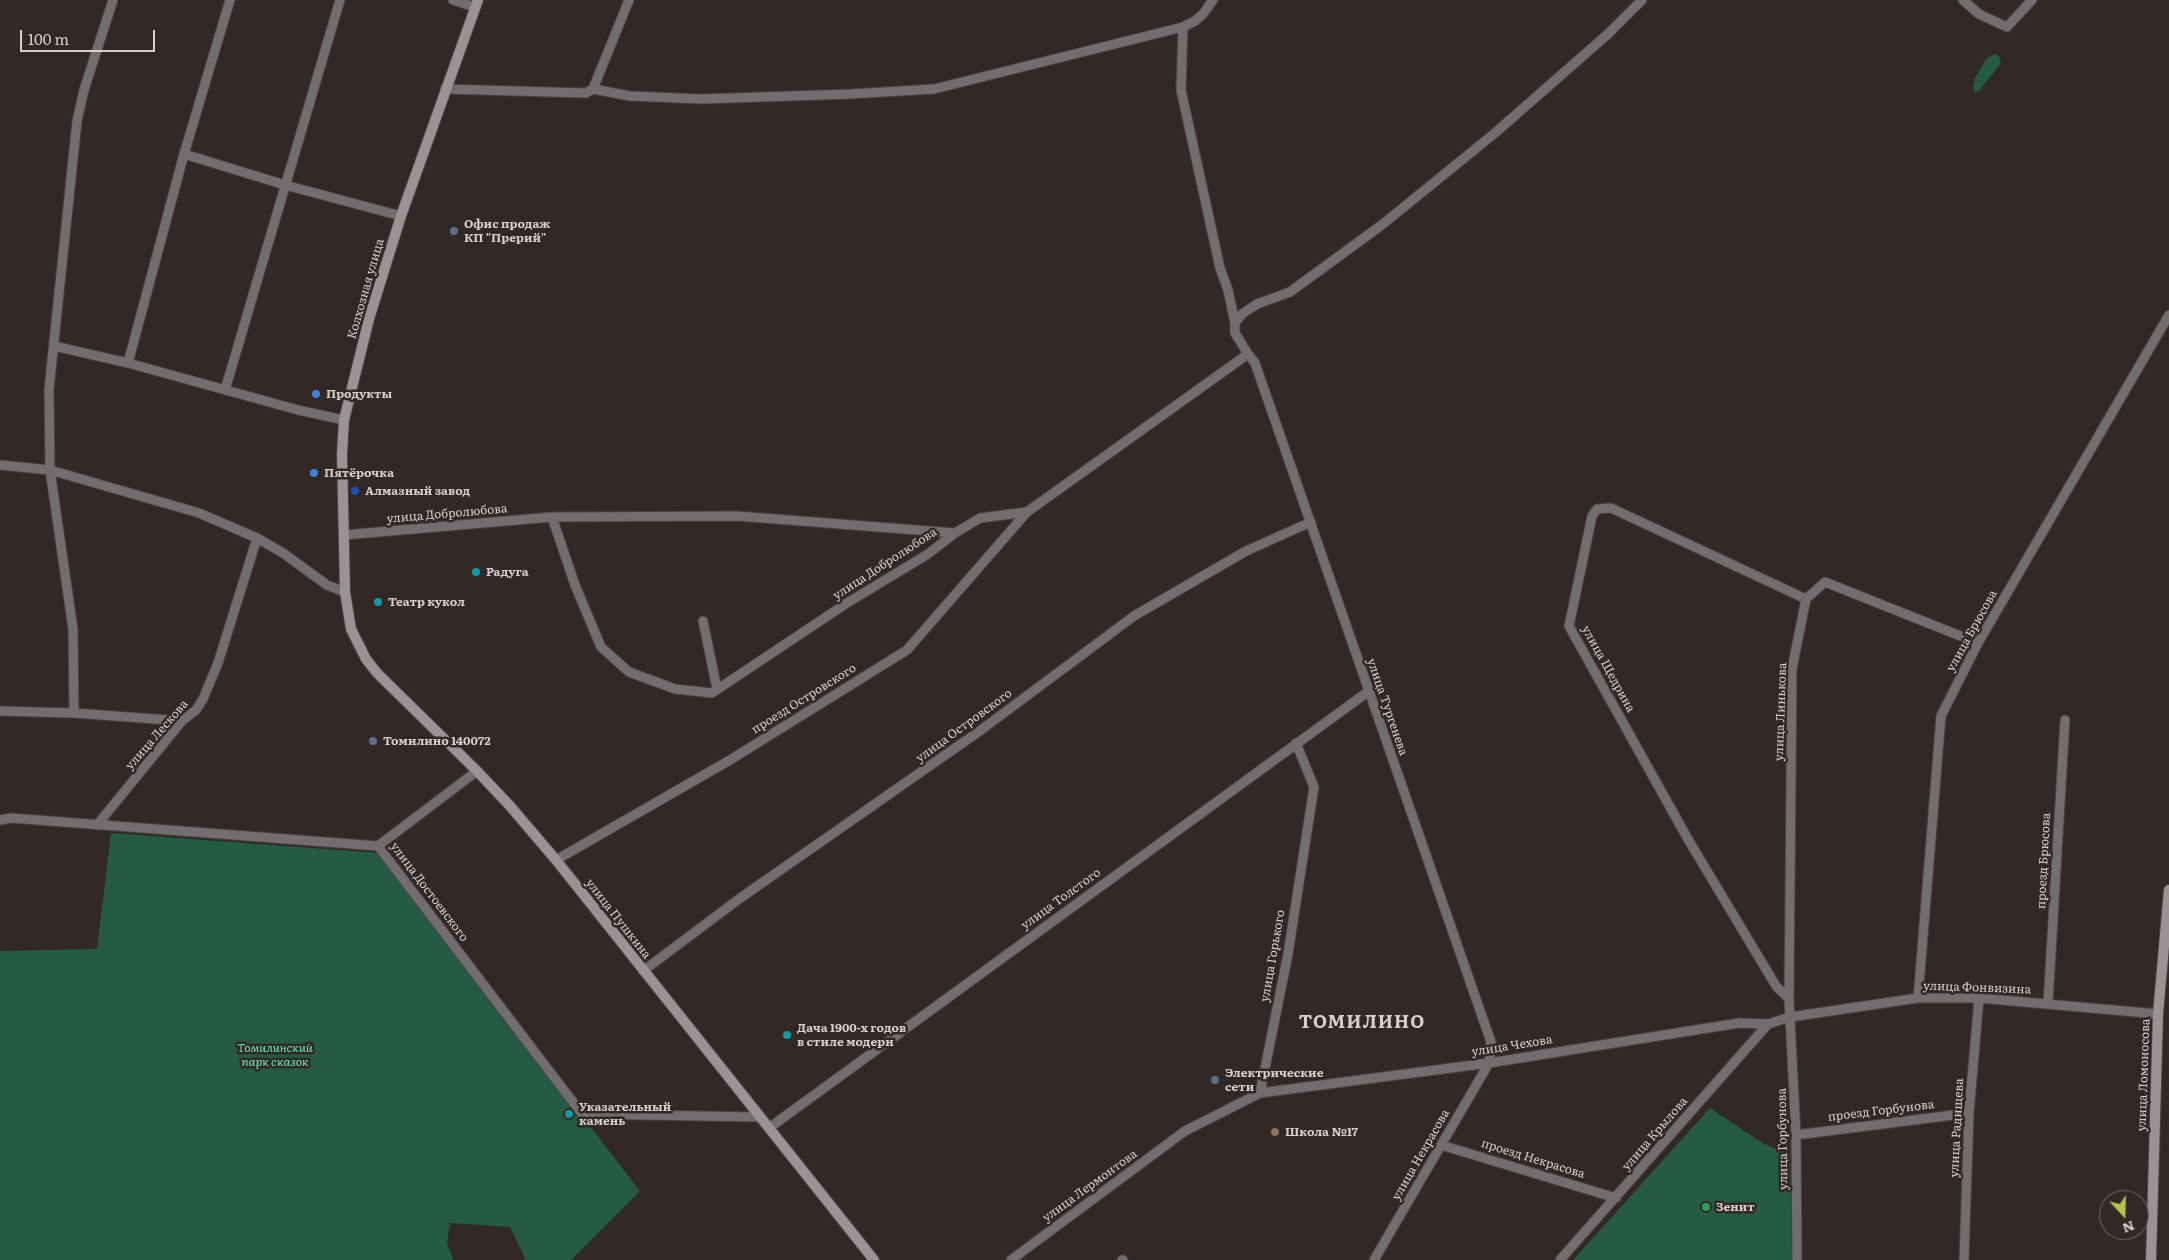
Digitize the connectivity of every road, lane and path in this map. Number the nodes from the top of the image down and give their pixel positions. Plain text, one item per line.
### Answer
1 (113, 0) edge
2 (230, 0) edge
3 (340, 0) edge
4 (453, 0) edge
5 (629, 0) edge
6 (1213, 0) edge
7 (1642, 0) edge
8 (1962, 0) edge
9 (2032, 0) edge
10 (476, 3) edge
11 (1182, 27) junction
12 (444, 89) junction
13 (594, 90) junction
14 (184, 154) junction
15 (285, 184) junction
16 (401, 216) junction
17 (2169, 315) edge
18 (1235, 323) junction
19 (54, 346) junction
20 (1250, 357) junction
21 (128, 363) junction
22 (226, 390) junction
23 (344, 420) junction
24 (0, 465) edge
25 (50, 470) junction
26 (1027, 512) junction
27 (552, 518) junction
28 (1311, 522) junction
29 (955, 533) junction
30 (344, 535) junction
31 (257, 538) junction
32 (345, 595) junction
33 (1806, 599) junction
34 (703, 621) dead end
35 (1978, 643) junction
36 (717, 690) junction
37 (1369, 691) junction
38 (0, 711) edge
39 (74, 713) junction
40 (2065, 720) dead end
41 (182, 721) junction
42 (1296, 744) junction
43 (477, 771) junction
44 (0, 820) edge
45 (97, 825) junction
46 (378, 846) junction
47 (556, 860) junction
48 (2169, 890) edge
49 (2165, 958) edge
50 (643, 971) junction
51 (1918, 998) junction
52 (1979, 998) junction
53 (1789, 999) junction
54 (2048, 1003) junction
55 (2158, 1014) junction
56 (1790, 1017) junction
57 (1768, 1024) junction
58 (1489, 1063) junction
59 (1260, 1093) junction
60 (1969, 1113) junction
61 (760, 1117) junction
62 (769, 1128) junction
63 (1796, 1135) junction
64 (1441, 1145) junction
65 (1616, 1198) junction
66 (874, 1260) edge
67 (1011, 1260) edge
68 (1374, 1260) edge
69 (1560, 1260) edge
70 (1797, 1260) edge
71 (1964, 1260) edge
72 (2151, 1260) edge

1 - 19 street
2 - 14 street
3 - 15 street
4 - 10 street
5 - 13 street
6 - 11 street
7 - 18 street
8 - 9 street
10 - 12 main road, Колхозная улица
11 - 13 street
11 - 18 street, улица Тургенева
12 - 13 street
12 - 16 main road, Колхозная улица
14 - 15 street
14 - 21 street
15 - 16 street
15 - 22 street
16 - 23 main road, Колхозная улица
17 - 35 street, улица Брюсова
18 - 20 street, улица Тургенева
19 - 21 street
19 - 25 street
20 - 26 street
20 - 28 street, улица Тургенева
21 - 22 street
22 - 23 street
23 - 30 main road, Колхозная улица
24 - 25 street
25 - 31 street
25 - 39 street
26 - 29 street
26 - 47 street, проезд Островского
27 - 29 street, улица Добролюбова
27 - 30 street, улица Добролюбова
27 - 36 street
28 - 37 street, улица Тургенева
28 - 50 street, улица Островского
29 - 36 street, улица Добролюбова
30 - 32 main road, Колхозная улица
31 - 32 street
31 - 41 street, улица Лескова
32 - 43 main road, улица Пушкина
33 - 35 street
33 - 53 street, улица Линькова
33 - 53 street, улица Щедрина
34 - 36 street
35 - 51 street, улица Брюсова
37 - 42 street, улица Толстого
37 - 58 street, улица Тургенева
38 - 39 street
39 - 41 street
40 - 54 street, проезд Брюсова
41 - 45 street, улица Лескова
42 - 59 street, улица Горького
42 - 62 street, улица Толстого
43 - 46 street
43 - 47 main road, улица Пушкина
44 - 45 street, улица Достоевского
45 - 46 street, улица Достоевского
46 - 61 street, улица Достоевского
47 - 50 main road, улица Пушкина
48 - 49 main road, улица Ломоносова
49 - 55 main road, улица Ломоносова
50 - 61 main road, улица Пушкина
51 - 52 street, улица Фонвизина
51 - 56 street, улица Фонвизина
52 - 54 street, улица Фонвизина
52 - 60 street, улица Радищева
53 - 56 street, улица Линькова
54 - 55 street, улица Фонвизина
55 - 72 main road, улица Ломоносова
56 - 57 street, улица Фонвизина
56 - 63 street, улица Горбунова
57 - 58 street, улица Чехова
57 - 65 street, улица Крылова
58 - 59 street, улица Чехова
58 - 64 street, улица Некрасова
59 - 67 street, улица Лермонтова
60 - 63 street, проезд Горбунова
60 - 71 street, улица Радищева
61 - 62 main road, улица Пушкина
62 - 66 main road, улица Пушкина
63 - 70 street, улица Горбунова
64 - 65 street, проезд Некрасова
64 - 68 street, улица Некрасова
65 - 69 street, улица Крылова

